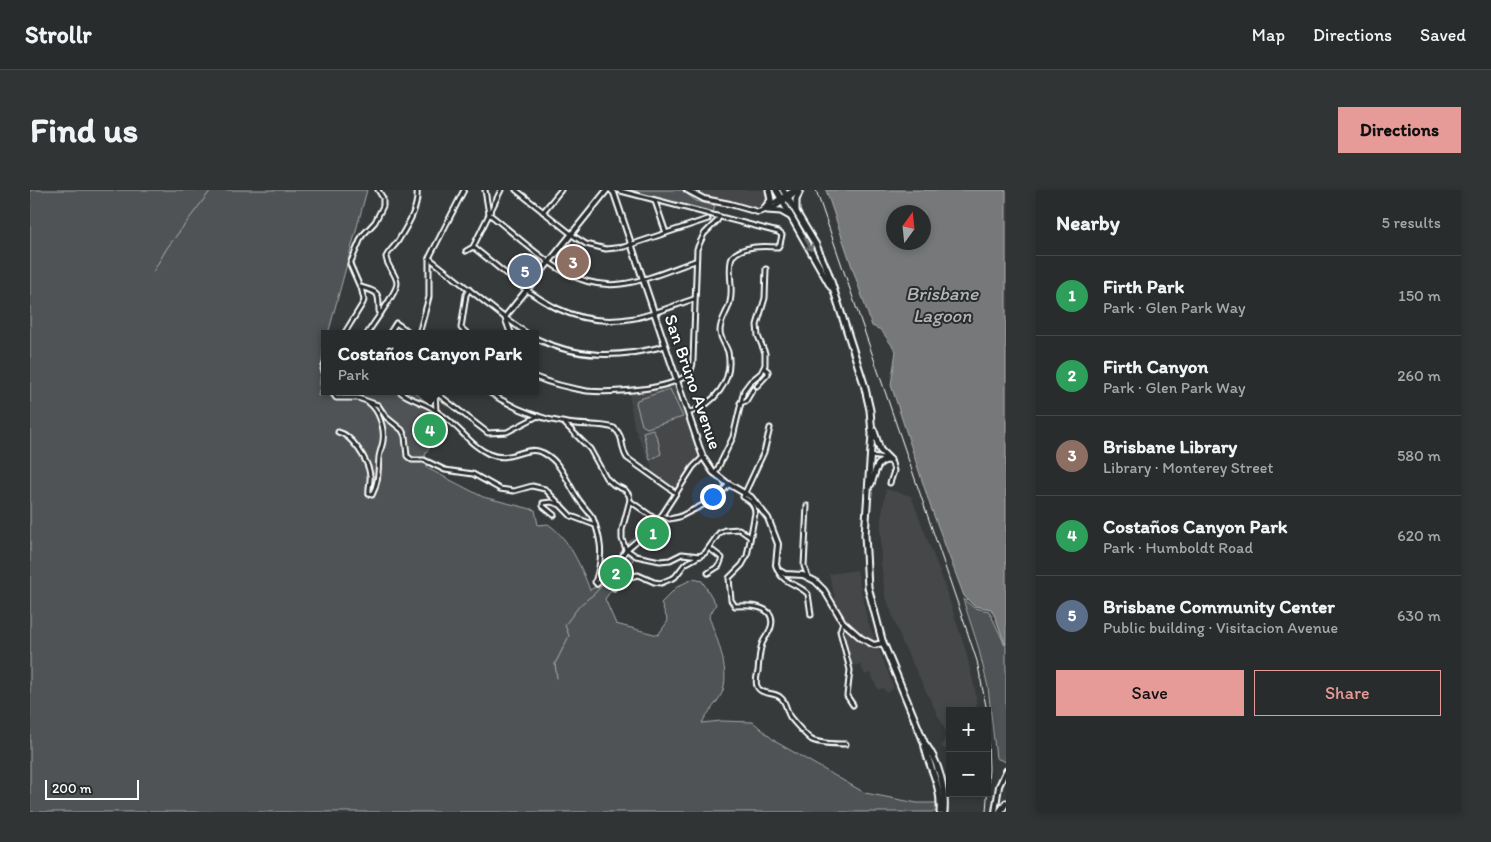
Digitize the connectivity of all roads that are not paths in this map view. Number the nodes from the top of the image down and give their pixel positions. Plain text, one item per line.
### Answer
1 (378, 190) edge
2 (417, 190) edge
3 (464, 190) edge
4 (485, 190) edge
5 (502, 190) edge
6 (516, 190) edge
7 (560, 190) edge
8 (607, 190) edge
9 (611, 190) edge
10 (617, 190) edge
11 (688, 190) edge
12 (768, 190) edge
13 (776, 190) edge
14 (783, 190) edge
15 (794, 190) edge
16 (799, 190) edge
17 (785, 199) junction
18 (655, 200) junction
19 (487, 203) junction
20 (494, 203) junction
21 (765, 210) junction
22 (796, 211) junction
23 (543, 212) junction
24 (489, 214) junction
25 (708, 217) junction
26 (719, 217) junction
27 (792, 217) junction
28 (713, 224) junction
29 (666, 233) junction
30 (571, 234) junction
31 (631, 245) junction
32 (473, 247) junction
33 (466, 251) dead end
34 (429, 258) junction
35 (695, 261) junction
36 (549, 262) junction
37 (766, 269) dead end
38 (642, 279) junction
39 (360, 287) junction
40 (469, 289) junction
41 (527, 289) junction
42 (833, 290) junction
43 (694, 299) junction
44 (381, 312) junction
45 (654, 312) junction
46 (505, 317) junction
47 (514, 324) junction
48 (347, 330) edge
49 (370, 330) edge
50 (392, 330) edge
51 (406, 330) edge
52 (420, 330) edge
53 (463, 330) edge
54 (510, 330) edge
55 (511, 330) edge
56 (522, 330) edge
57 (539, 340) edge
58 (665, 346) junction
59 (764, 368) junction
60 (539, 378) edge
61 (677, 380) junction
62 (334, 395) edge
63 (405, 395) edge
64 (435, 395) edge
65 (439, 395) edge
66 (494, 395) edge
67 (364, 400) junction
68 (740, 403) junction
69 (436, 411) junction
70 (688, 413) junction
71 (538, 416) junction
72 (564, 423) junction
73 (871, 423) junction
74 (770, 428) dead end
75 (338, 432) dead end
76 (871, 456) junction
77 (703, 457) junction
78 (890, 460) junction
79 (716, 474) junction
80 (890, 483) dead end
81 (729, 484) junction
82 (745, 492) junction
83 (676, 493) junction
84 (868, 494) junction
85 (630, 500) junction
86 (562, 506) junction
87 (807, 506) dead end
88 (554, 515) dead end
89 (662, 515) junction
90 (657, 520) junction
91 (595, 525) junction
92 (750, 537) junction
93 (709, 548) junction
94 (626, 550) junction
95 (700, 556) junction
96 (778, 570) junction
97 (708, 573) dead end
98 (808, 577) junction
99 (614, 588) dead end
100 (811, 616) dead end
101 (843, 622) junction
102 (883, 642) junction
103 (853, 704) dead end
104 (924, 742) junction
105 (846, 744) dead end
106 (1006, 771) edge
107 (1006, 803) edge
108 (940, 812) edge
109 (944, 812) edge
110 (995, 812) edge
111 (1000, 812) edge

1 - 39 street
2 - 44 street
3 - 34 street
4 - 19 street
5 - 20 street
6 - 23 street
7 - 23 street
8 - 30 street
9 - 31 street, San Bruno Avenue
10 - 18 street
11 - 21 street
12 - 21 main road
13 - 17 main road
14 - 17 main road
15 - 17 street
16 - 17 street
16 - 22 main road
17 - 21 street
17 - 22 main road
17 - 27 main road
18 - 25 street
18 - 29 street
19 - 20 street
19 - 24 street
20 - 24 street
21 - 27 main road
22 - 42 main road
23 - 30 street
24 - 32 street
24 - 36 street
25 - 26 street
25 - 28 street
25 - 29 street
26 - 28 street
26 - 70 street
27 -> 42 main road
28 - 35 street
29 - 31 street
30 - 31 street
30 - 36 street
31 - 38 street, San Bruno Avenue
32 - 33 street
32 - 41 street
34 - 40 street
34 - 52 street
35 - 38 street
35 - 43 street
36 - 38 street
36 - 41 street
37 - 59 street
38 - 45 street, San Bruno Avenue
39 - 44 street
39 - 48 street
40 - 46 street
40 - 53 street
41 - 45 street
41 - 46 street
42 - 73 main road
43 - 45 street
43 - 61 street
44 - 49 street
45 - 58 street, San Bruno Avenue
46 - 47 street
46 - 54 street
47 - 55 street
47 - 56 street
50 - 51 street
57 - 58 street
58 - 61 street, San Bruno Avenue
59 - 68 street
59 - 68 street
60 - 61 street
61 - 70 street, San Bruno Avenue
62 - 67 street
63 - 69 street
64 - 69 street
65 - 71 street
66 - 71 street
67 - 75 street
67 - 86 street
68 - 79 street
69 - 91 street
70 - 77 street, San Bruno Avenue
71 - 72 street
72 - 83 street
72 - 85 street
73 - 76 main road
73 - 78 main road
74 - 82 street
76 - 78 street
76 - 84 main road
77 - 79 street, San Bruno Avenue
77 - 83 street
78 - 80 street
78 - 84 main road
79 - 81 street, San Bruno Avenue
81 - 82 street, San Bruno Avenue
81 - 89 street
82 - 92 street
82 - 96 street, San Bruno Avenue
83 - 89 street
84 - 102 main road
85 - 90 street
85 - 94 street
86 - 88 street
86 - 91 street
87 - 98 street
89 - 90 street
90 - 94 street
91 - 94 street
92 - 93 street
92 - 105 street
93 - 95 street
93 - 97 street
94 - 95 street
95 - 99 street
96 - 98 street
96 - 100 street
98 - 101 street
101 - 102 street
101 - 103 street
102 - 104 main road
104 - 108 main road
104 - 109 main road
106 - 110 street
107 - 111 highway

